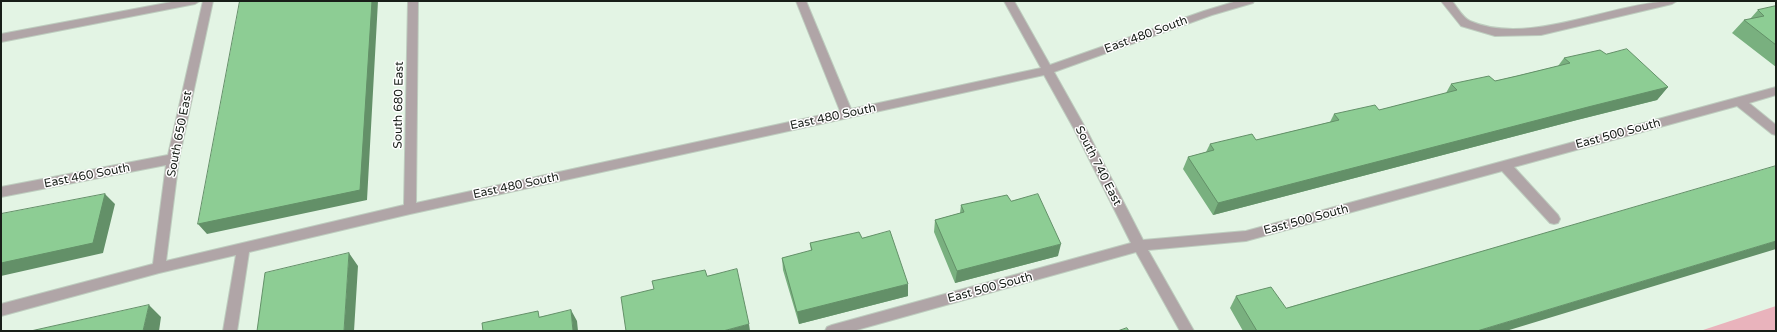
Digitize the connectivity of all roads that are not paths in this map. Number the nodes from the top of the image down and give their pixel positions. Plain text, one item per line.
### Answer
1 (195, 1) edge
2 (208, 1) edge
3 (413, 1) edge
4 (801, 1) edge
5 (1009, 1) edge
6 (1249, 1) edge
7 (1446, 1) edge
8 (1672, 1) edge
9 (1, 38) edge
10 (1048, 70) junction
11 (1776, 91) edge
12 (1739, 101) junction
13 (847, 114) junction
14 (1776, 130) edge
15 (173, 159) junction
16 (1504, 165) junction
17 (1, 192) edge
18 (410, 209) junction
19 (1554, 219) dead end
20 (1138, 246) junction
21 (243, 249) junction
22 (159, 268) junction
23 (1, 310) edge
24 (230, 331) edge
25 (832, 331) edge
26 (1187, 331) edge

1 - 9 street
2 - 15 street, South 650 East
3 - 18 street, South 680 East
4 - 13 street
5 - 10 street, South 740 East
6 - 10 street, East 480 South
7 - 8 street
10 - 13 street, East 480 South
10 - 20 street, South 740 East
11 - 12 street, East 500 South
12 - 14 street
12 - 16 street, East 500 South
13 - 18 street, East 480 South
15 - 17 street, East 460 South
15 - 22 street, South 650 East
16 - 19 street
16 - 20 street, East 500 South
18 - 21 street, East 480 South
20 - 25 street, East 500 South
20 - 26 street, South 740 East
21 - 22 street, East 480 South
21 - 24 street
22 - 23 street, East 480 South

